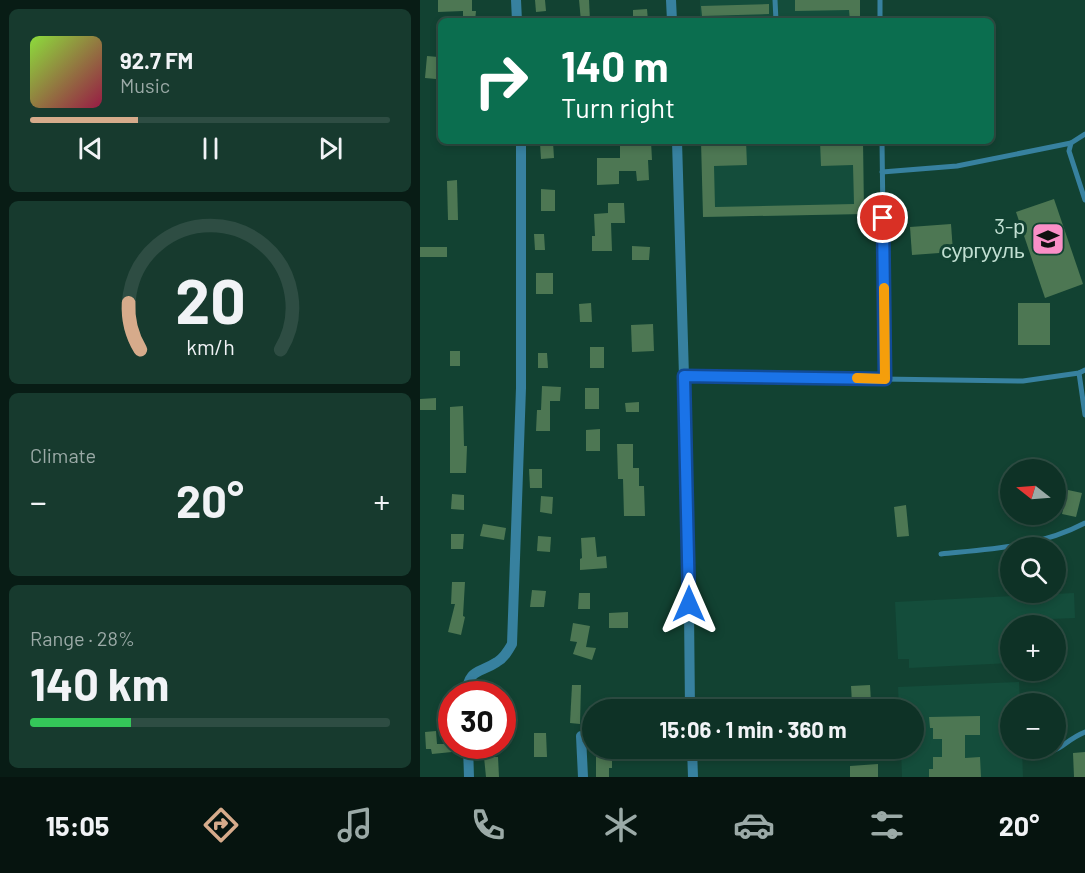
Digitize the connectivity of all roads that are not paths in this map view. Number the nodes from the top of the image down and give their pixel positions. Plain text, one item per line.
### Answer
1 (516, 0) edge
2 (671, 0) edge
3 (775, 0) edge
4 (880, 0) edge
5 (517, 18) edge
6 (672, 18) edge
7 (776, 18) edge
8 (880, 18) edge
9 (1085, 134) edge
10 (1071, 143) junction
11 (521, 144) edge
12 (676, 144) edge
13 (882, 144) edge
14 (882, 172) junction
15 (1085, 200) edge
16 (1082, 372) edge
17 (684, 376) junction
18 (885, 379) junction
19 (1085, 415) edge
20 (1085, 523) edge
21 (941, 554) dead end
22 (469, 681) edge
23 (690, 699) edge
24 (1085, 732) edge
25 (581, 736) dead end
26 (1066, 744) edge
27 (468, 759) edge
28 (692, 759) edge
29 (469, 777) edge
30 (583, 777) edge
31 (693, 777) edge

1 - 5 street
2 - 6 street
3 - 7 lane
4 - 8 lane
9 - 10 lane
10 - 14 lane
10 - 15 lane
11 - 22 street
12 - 17 street
13 - 14 lane
14 - 18 lane
16 - 18 lane
16 - 19 lane
17 - 18 lane
17 - 23 street
20 - 21 lane
24 - 26 lane
25 - 30 street
27 - 29 street
28 - 31 street

